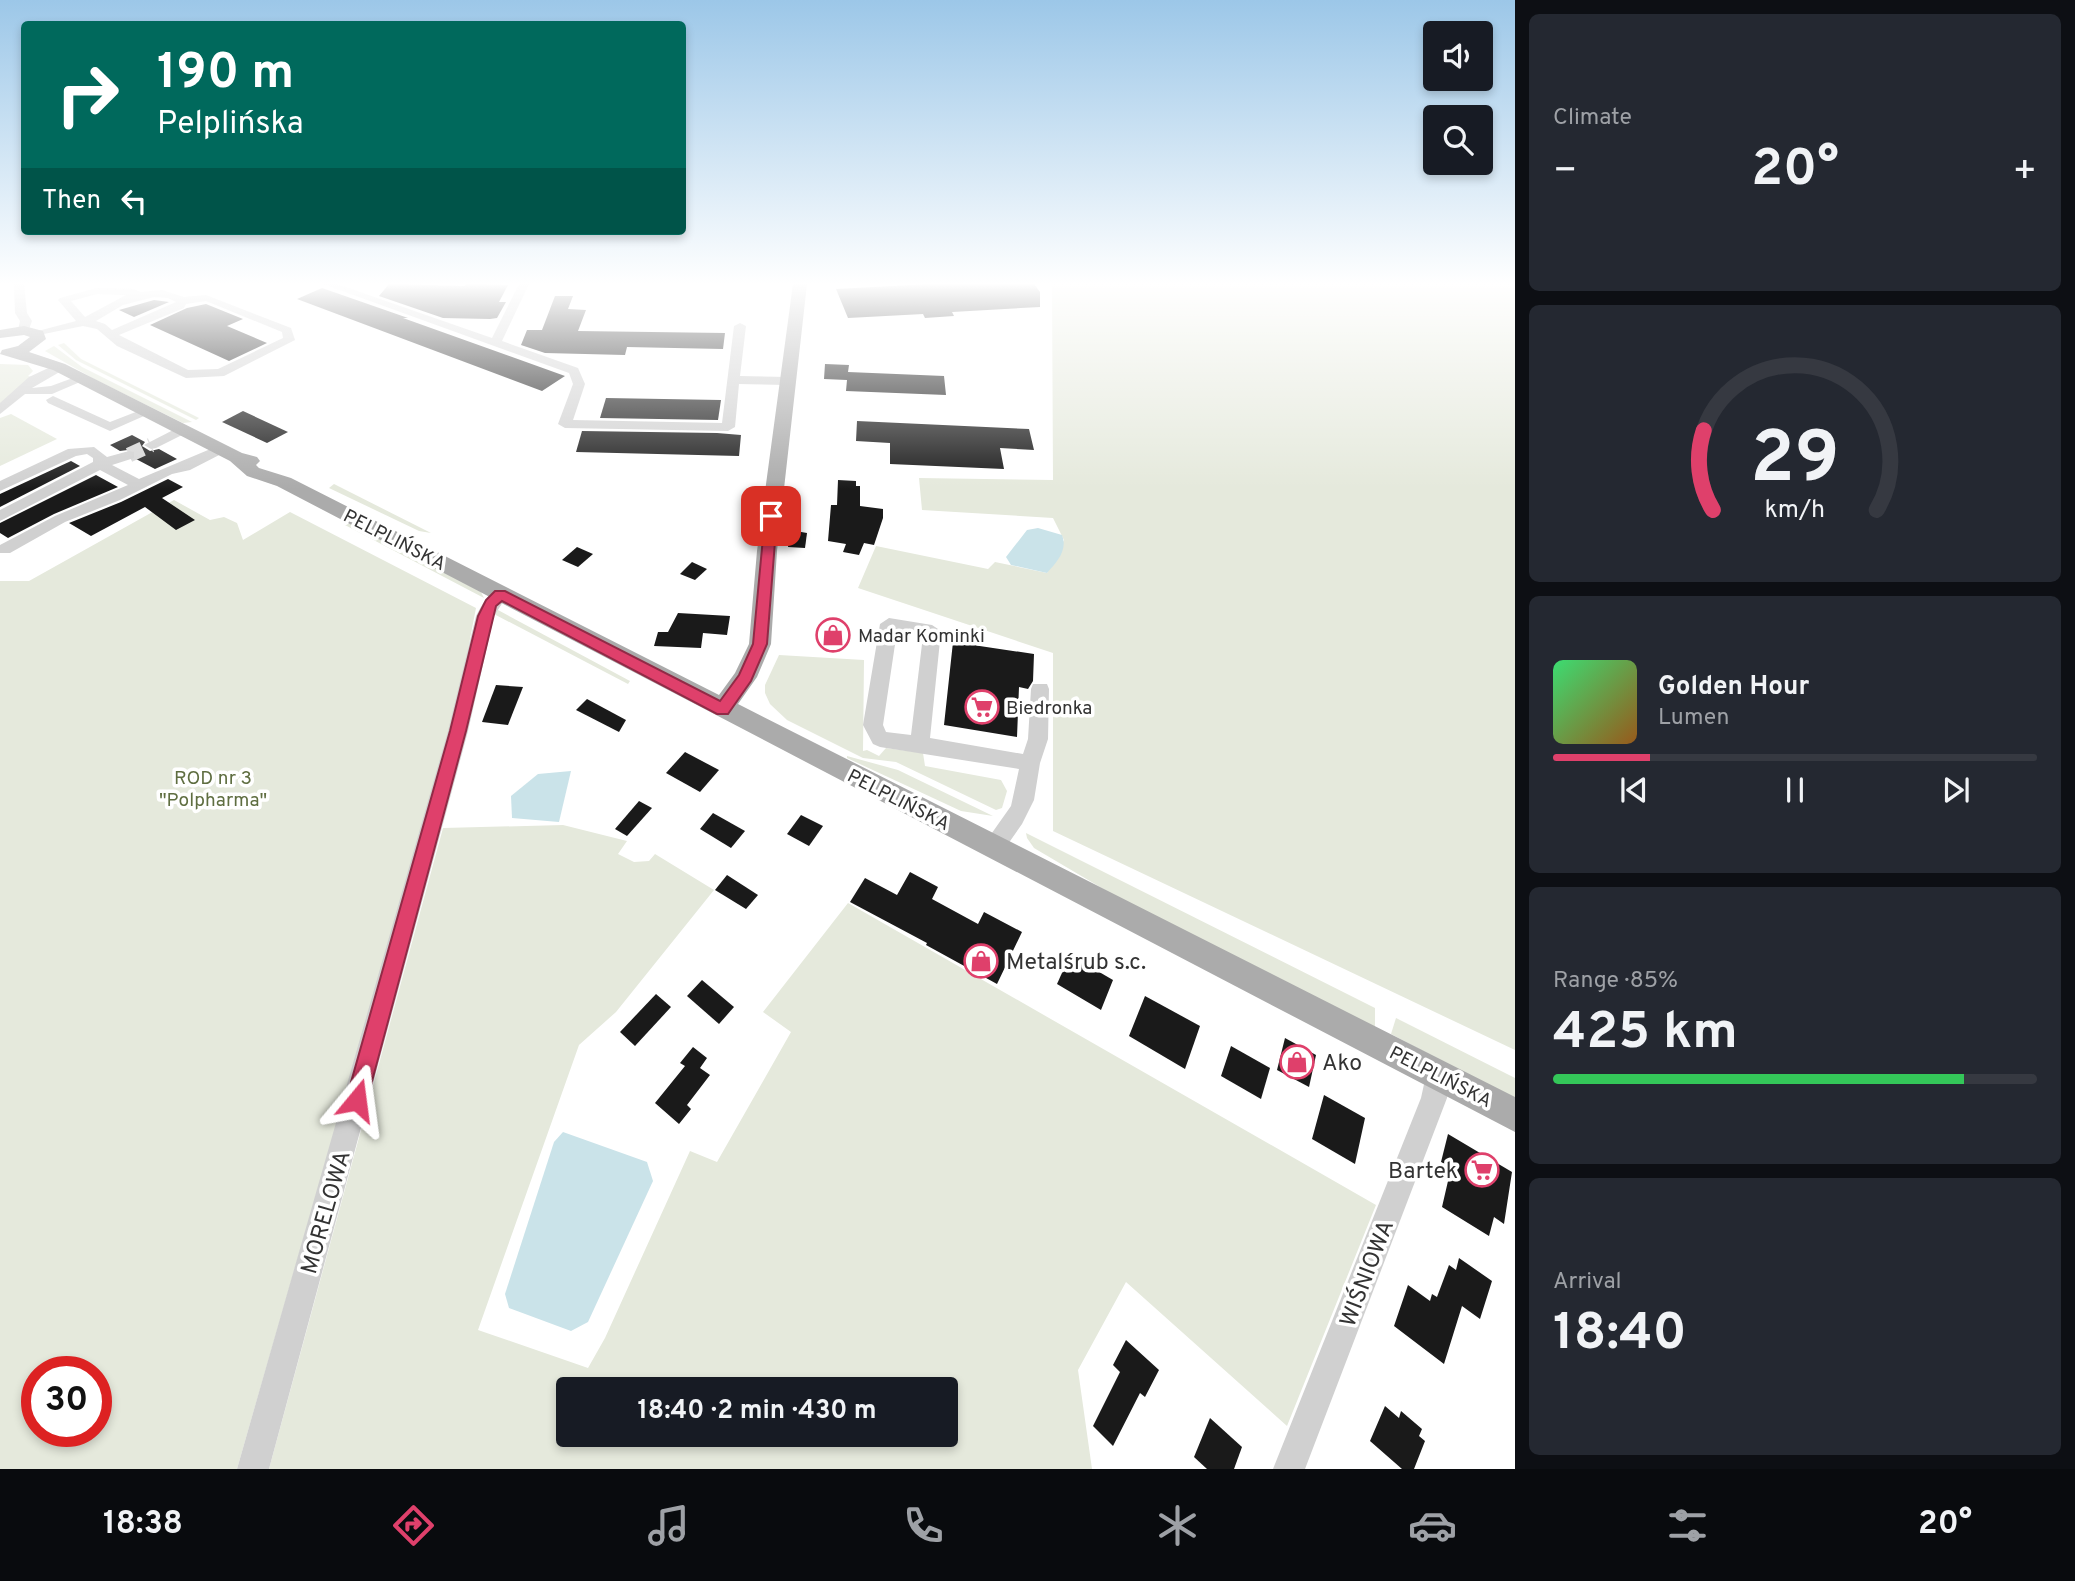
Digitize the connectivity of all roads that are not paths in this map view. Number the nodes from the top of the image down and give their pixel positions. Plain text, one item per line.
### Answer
1 (7, 353) edge
2 (44, 353) edge
3 (142, 353) edge
4 (263, 353) edge
5 (522, 353) edge
6 (737, 353) edge
7 (791, 353) edge
8 (54, 365) junction
9 (81, 379) junction
10 (733, 380) junction
11 (787, 381) junction
12 (22, 390) junction
13 (53, 400) dead end
14 (0, 410) edge
15 (146, 412) junction
16 (181, 430) junction
17 (150, 445) tunnel mouth
18 (228, 453) junction
19 (129, 456) tunnel mouth
20 (100, 464) junction
21 (185, 467) junction
22 (199, 475) dead end
23 (139, 485) junction
24 (0, 487) edge
25 (0, 516) edge
26 (2, 548) edge
27 (18, 560) dead end
28 (500, 594) junction
29 (1040, 689) dead end
30 (722, 709) junction
31 (920, 744) junction
32 (1030, 763) junction
33 (993, 847) junction
34 (1437, 1075) junction
35 (1515, 1115) edge
36 (253, 1469) edge
37 (1289, 1469) edge

1 - 8 main road, PELPLIŃSKA
2 - 8 main road, PELPLIŃSKA
3 - 4 street
5 - 10 street
6 - 10 street
7 - 11 main road
8 - 9 main road, PELPLIŃSKA
8 - 12 street
9 - 12 street
9 - 15 main road, PELPLIŃSKA
10 - 11 street
11 - 30 main road
12 - 14 street
13 - 15 street
15 - 16 main road, PELPLIŃSKA
16 - 17 street
16 - 18 main road, PELPLIŃSKA
18 - 21 street
18 - 28 main road, PELPLIŃSKA
19 - 20 street
20 - 23 street
20 - 24 street
20 - 25 street
21 - 22 street
21 - 23 street
23 - 26 street
26 - 27 street
28 - 30 main road, PELPLIŃSKA
28 - 36 street, MORELOWA
29 - 32 street
30 - 33 main road, PELPLIŃSKA
31 - 31 street
31 - 32 street
32 - 33 street
33 - 34 main road, PELPLIŃSKA
34 - 35 main road, PELPLIŃSKA
34 - 37 street, WIŚNIOWA

